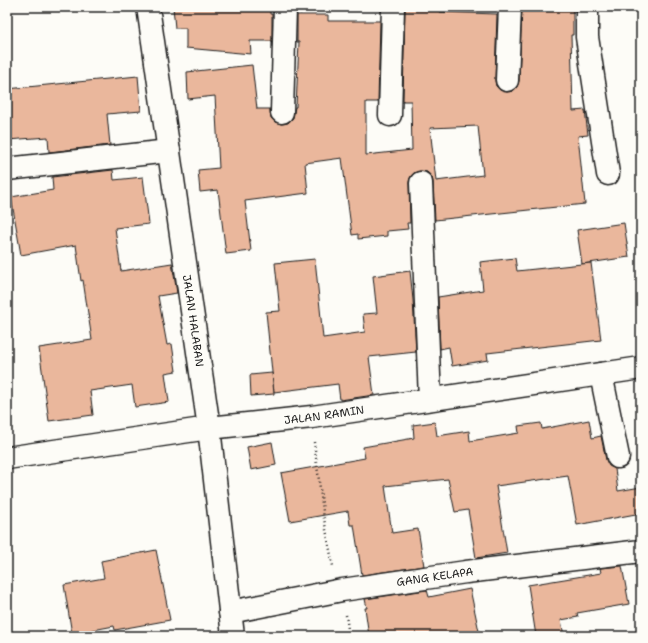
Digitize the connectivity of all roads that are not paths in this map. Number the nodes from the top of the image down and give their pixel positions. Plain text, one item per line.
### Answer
1 (148, 7) edge
2 (285, 7) edge
3 (393, 7) edge
4 (510, 7) edge
5 (587, 7) edge
6 (507, 80) dead end
7 (282, 112) dead end
8 (390, 115) dead end
9 (169, 151) junction
10 (7, 168) edge
11 (608, 174) dead end
12 (420, 183) dead end
13 (641, 368) edge
14 (601, 374) junction
15 (430, 399) junction
16 (209, 428) junction
17 (618, 457) dead end
18 (7, 458) edge
19 (641, 552) edge
20 (230, 612) junction
21 (233, 636) edge

1 - 9 street, JALAN HALABAN
2 - 7 street
3 - 8 street
4 - 6 street
5 - 11 street
9 - 10 street
9 - 16 street, JALAN HALABAN
12 - 15 street
13 - 14 street, JALAN RAMIN
14 - 15 street, JALAN RAMIN
14 - 17 street
15 - 16 street, JALAN RAMIN
16 - 18 street, JALAN RAMIN
16 - 20 street, JALAN HALABAN
19 - 20 street, GANG KELAPA
20 - 21 street, JALAN HALABAN

